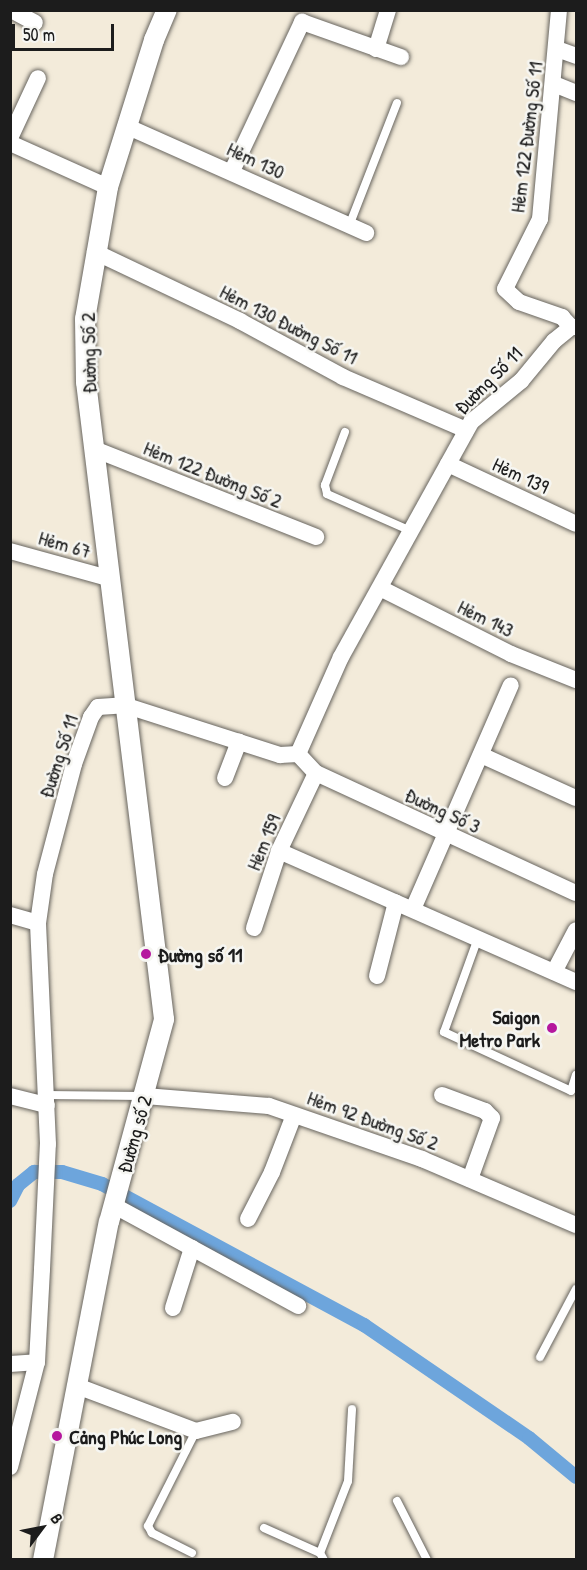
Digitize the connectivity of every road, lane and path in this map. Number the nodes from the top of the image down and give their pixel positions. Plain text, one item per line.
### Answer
1 (167, 10) edge
2 (388, 10) edge
3 (559, 10) edge
4 (11, 12) edge
5 (35, 23) dead end
6 (376, 49) junction
7 (557, 49) junction
8 (576, 56) edge
9 (401, 57) dead end
10 (38, 78) dead end
11 (554, 84) junction
12 (576, 93) edge
13 (397, 103) dead end
14 (126, 126) junction
15 (10, 138) edge
16 (10, 143) edge
17 (232, 171) junction
18 (108, 188) junction
19 (348, 226) junction
20 (366, 233) dead end
21 (95, 252) junction
22 (573, 327) edge
23 (466, 430) junction
24 (345, 432) dead end
25 (94, 449) junction
26 (448, 464) junction
27 (576, 524) edge
28 (411, 531) junction
29 (316, 537) dead end
30 (10, 551) edge
31 (108, 578) junction
32 (380, 588) junction
33 (576, 680) edge
34 (511, 685) dead end
35 (124, 705) junction
36 (239, 742) junction
37 (298, 754) junction
38 (481, 754) junction
39 (316, 772) junction
40 (225, 778) dead end
41 (576, 798) edge
42 (445, 836) junction
43 (279, 850) junction
44 (576, 894) edge
45 (396, 902) junction
46 (413, 909) junction
47 (10, 915) edge
48 (38, 923) junction
49 (254, 928) dead end
50 (576, 930) edge
51 (478, 938) junction
52 (554, 972) junction
53 (377, 976) dead end
54 (576, 982) edge
55 (576, 1076) edge
56 (442, 1095) dead end
57 (10, 1096) edge
58 (145, 1096) junction
59 (46, 1100) junction
60 (294, 1114) junction
61 (470, 1179) junction
62 (113, 1205) junction
63 (248, 1219) dead end
64 (576, 1225) edge
65 (192, 1248) junction
66 (576, 1289) edge
67 (298, 1306) dead end
68 (173, 1308) dead end
69 (540, 1357) dead end
70 (37, 1362) junction
71 (12, 1364) edge
72 (77, 1386) junction
73 (352, 1409) dead end
74 (233, 1422) dead end
75 (196, 1431) junction
76 (10, 1467) edge
77 (397, 1501) dead end
78 (264, 1528) dead end
79 (192, 1553) dead end
80 (322, 1556) edge
81 (44, 1560) edge
82 (427, 1560) edge

1 - 14 street, Đường Số 2
2 - 6 street
3 - 7 street, Hẻm 122 Đường Số 11
4 - 5 street
6 - 9 street
6 - 17 street
7 - 8 street
7 - 11 street, Hẻm 122 Đường Số 11
10 - 15 street
11 - 12 street
11 - 22 street, Hẻm 122 Đường Số 11
13 - 19 lane
14 - 17 street, Hẻm 130
14 - 18 street, Đường Số 2
16 - 18 street
17 - 19 street, Hẻm 130
18 - 21 street, Đường Số 2
19 - 20 street, Hẻm 130
21 - 23 street, Hẻm 130 Đường Số 11
21 - 25 street, Đường Số 2
22 - 23 street, Đường Số 11
23 - 26 street, Đường Số 11
24 - 28 lane
25 - 29 street, Hẻm 122 Đường Số 2
25 - 31 street, Đường Số 2
26 - 27 street, Hẻm 139
26 - 28 street, Đường Số 11
28 - 32 street, Đường Số 11
30 - 31 street, Hẻm 67
31 - 35 street, Đường Số 2
32 - 33 street, Hẻm 143
32 - 37 street, Đường Số 11
34 - 38 street
35 - 36 street, Đường Số 11
35 - 48 street, Đường Số 11
35 - 58 street, Đường số 2
36 - 37 street, Đường Số 11
36 - 40 street
37 - 39 street, Đường Số 3
38 - 41 street
38 - 42 street
39 - 42 street, Đường Số 3
39 - 43 street, Hẻm 159
42 - 44 street, Đường Số 3
42 - 46 street
43 - 45 street
43 - 49 street, Hẻm 159
45 - 46 street
45 - 53 street
46 - 51 street
47 - 48 street
48 - 59 street, Đường Số 11
50 - 52 street
51 - 52 street
51 - 55 lane
52 - 54 street
56 - 61 street
57 - 59 street
58 - 59 lane
58 - 60 street, Hẻm 92 Đường Số 2
58 - 62 street, Đường số 2
59 - 70 street, Đường Số 11
60 - 61 street, Hẻm 92 Đường Số 2
60 - 63 street
61 - 64 street, Hẻm 92 Đường Số 2
62 - 65 street
62 - 72 street, Đường số 2
65 - 67 street
65 - 68 street
66 - 69 lane
70 - 71 street
70 - 76 street, Đường Số 11
72 - 75 street
72 - 81 street, Đường số 2
73 - 80 lane
74 - 75 street
75 - 79 lane
77 - 82 lane
78 - 80 lane

